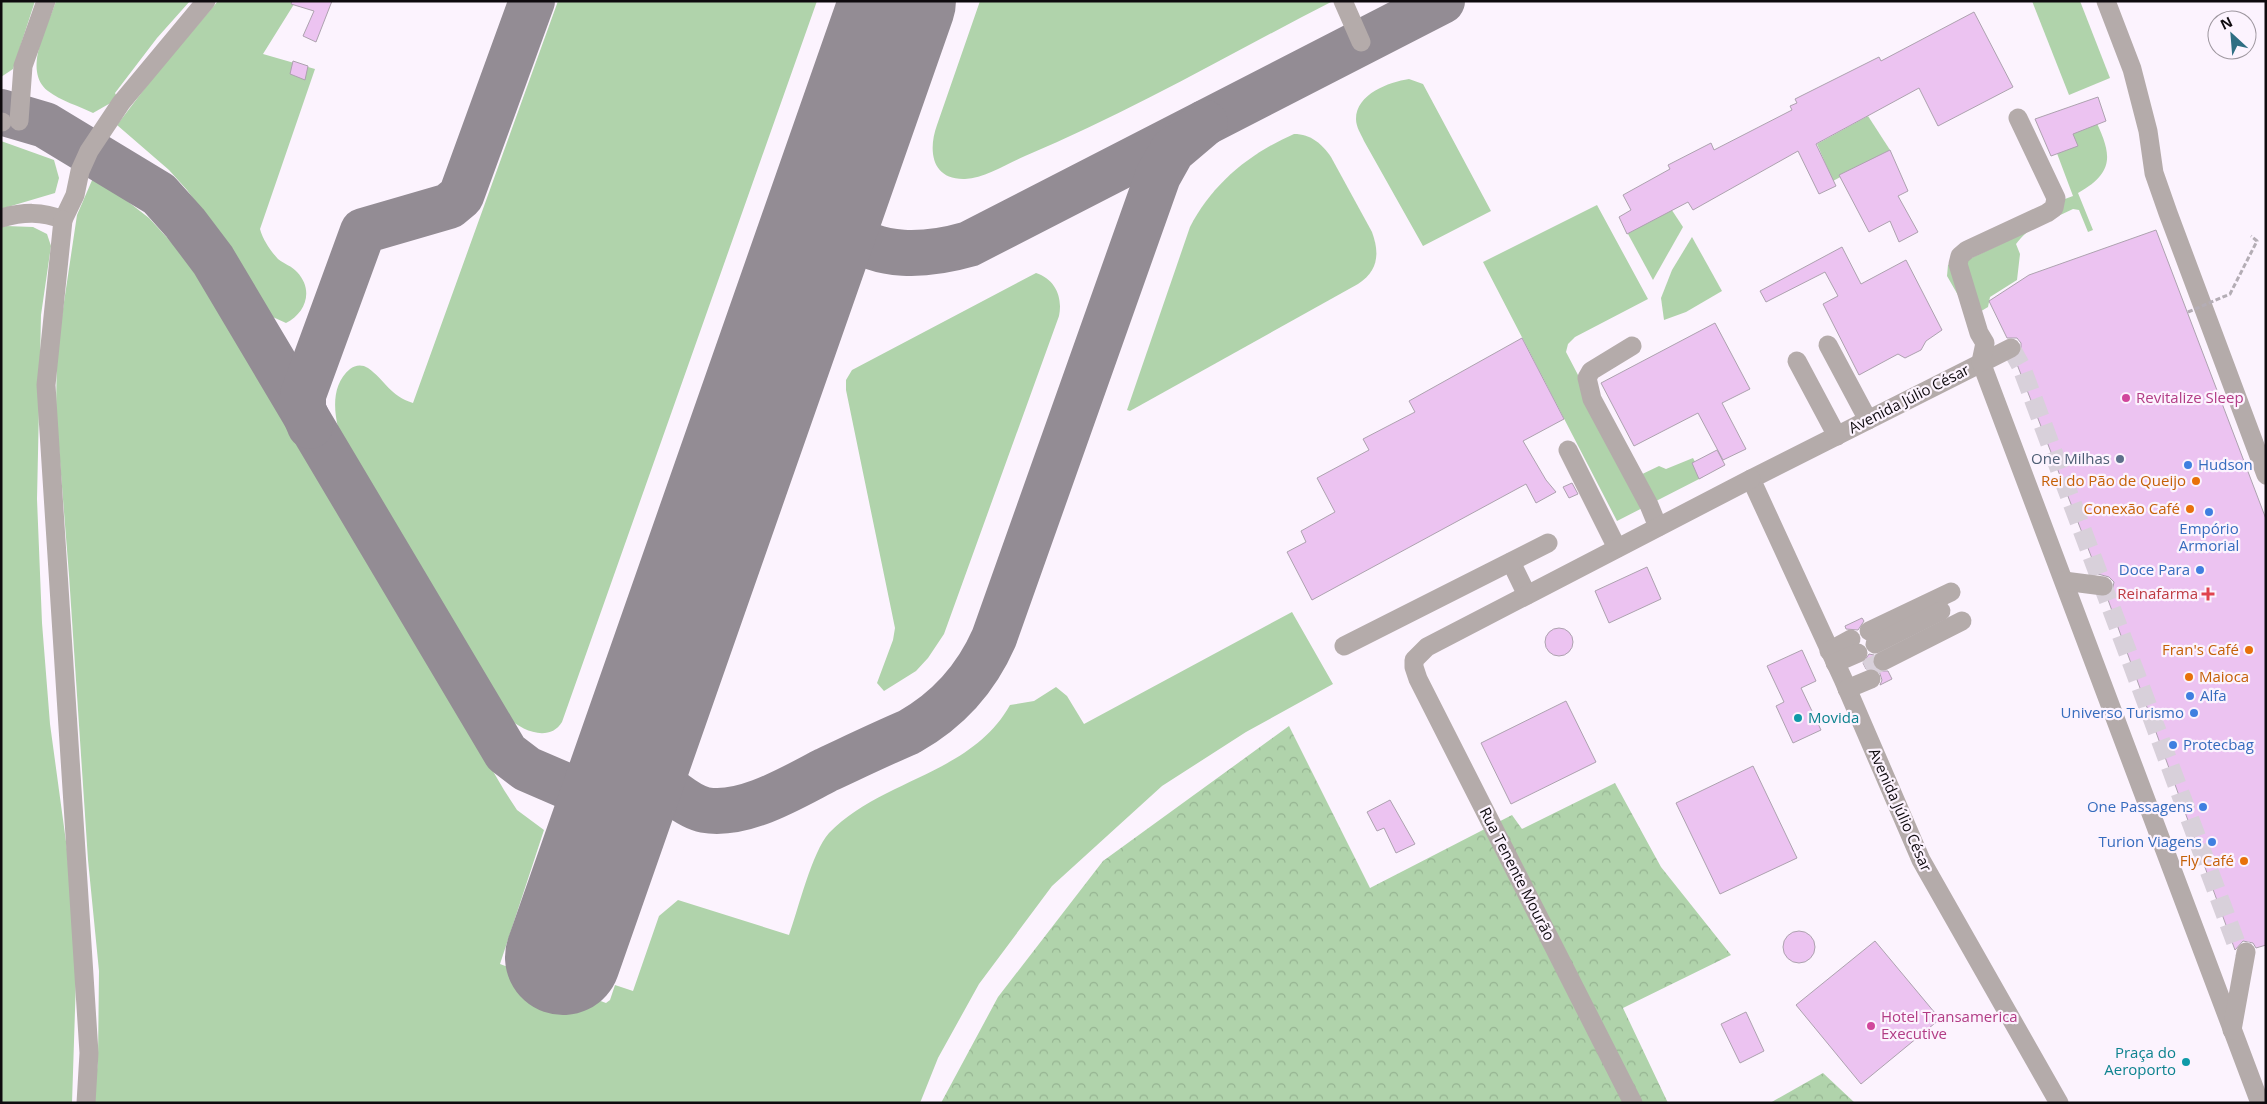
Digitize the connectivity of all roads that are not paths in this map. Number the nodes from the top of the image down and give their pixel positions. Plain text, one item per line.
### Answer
1 (46, 1) edge
2 (206, 1) edge
3 (1343, 1) edge
4 (2106, 1) edge
5 (1361, 42) dead end
6 (2018, 118) dead end
7 (7, 122) edge
8 (1, 218) edge
9 (63, 220) junction
10 (1632, 346) dead end
11 (1828, 346) dead end
12 (2011, 348) dead end
13 (1797, 361) dead end
14 (1981, 362) junction
15 (1868, 420) junction
16 (1837, 436) junction
17 (1568, 450) dead end
18 (2266, 475) edge
19 (1751, 479) junction
20 (1716, 497) junction
21 (1767, 513) junction
22 (1658, 527) junction
23 (1548, 543) dead end
24 (1617, 548) junction
25 (1511, 562) junction
26 (2064, 581) junction
27 (2103, 586) dead end
28 (1527, 595) junction
29 (1953, 598) dead end
30 (1965, 626) dead end
31 (1872, 638) dead end
32 (1344, 646) dead end
33 (1886, 666) tunnel mouth
34 (1838, 671) junction
35 (2246, 952) dead end
36 (2232, 1031) junction
37 (86, 1103) edge
38 (1633, 1103) edge
39 (2060, 1103) edge
40 (2260, 1103) edge

1 - 7 street
2 - 9 street
3 - 5 street
4 - 18 street
6 - 14 street
8 - 9 street
9 - 37 street
10 - 22 street
11 - 15 street
12 - 14 street
13 - 16 street
14 - 15 street, Avenida Júlio César
14 - 26 street, Avenida Júlio César
15 - 16 street, Avenida Júlio César
16 - 19 street, Avenida Júlio César
17 - 24 street
19 - 20 street
19 - 21 street, Avenida Júlio César
20 - 21 street
20 - 22 street
21 - 34 street, Avenida Júlio César
22 - 24 street
23 - 25 street
24 - 28 street
25 - 28 street
25 - 32 street
26 - 27 street
26 - 36 street, Avenida Júlio César
28 - 38 street, Rua Tenente Mourão
29 - 31 street
30 - 33 street
34 - 34 street
34 - 39 street, Avenida Júlio César
35 - 36 street
36 - 40 street, Avenida Júlio César

